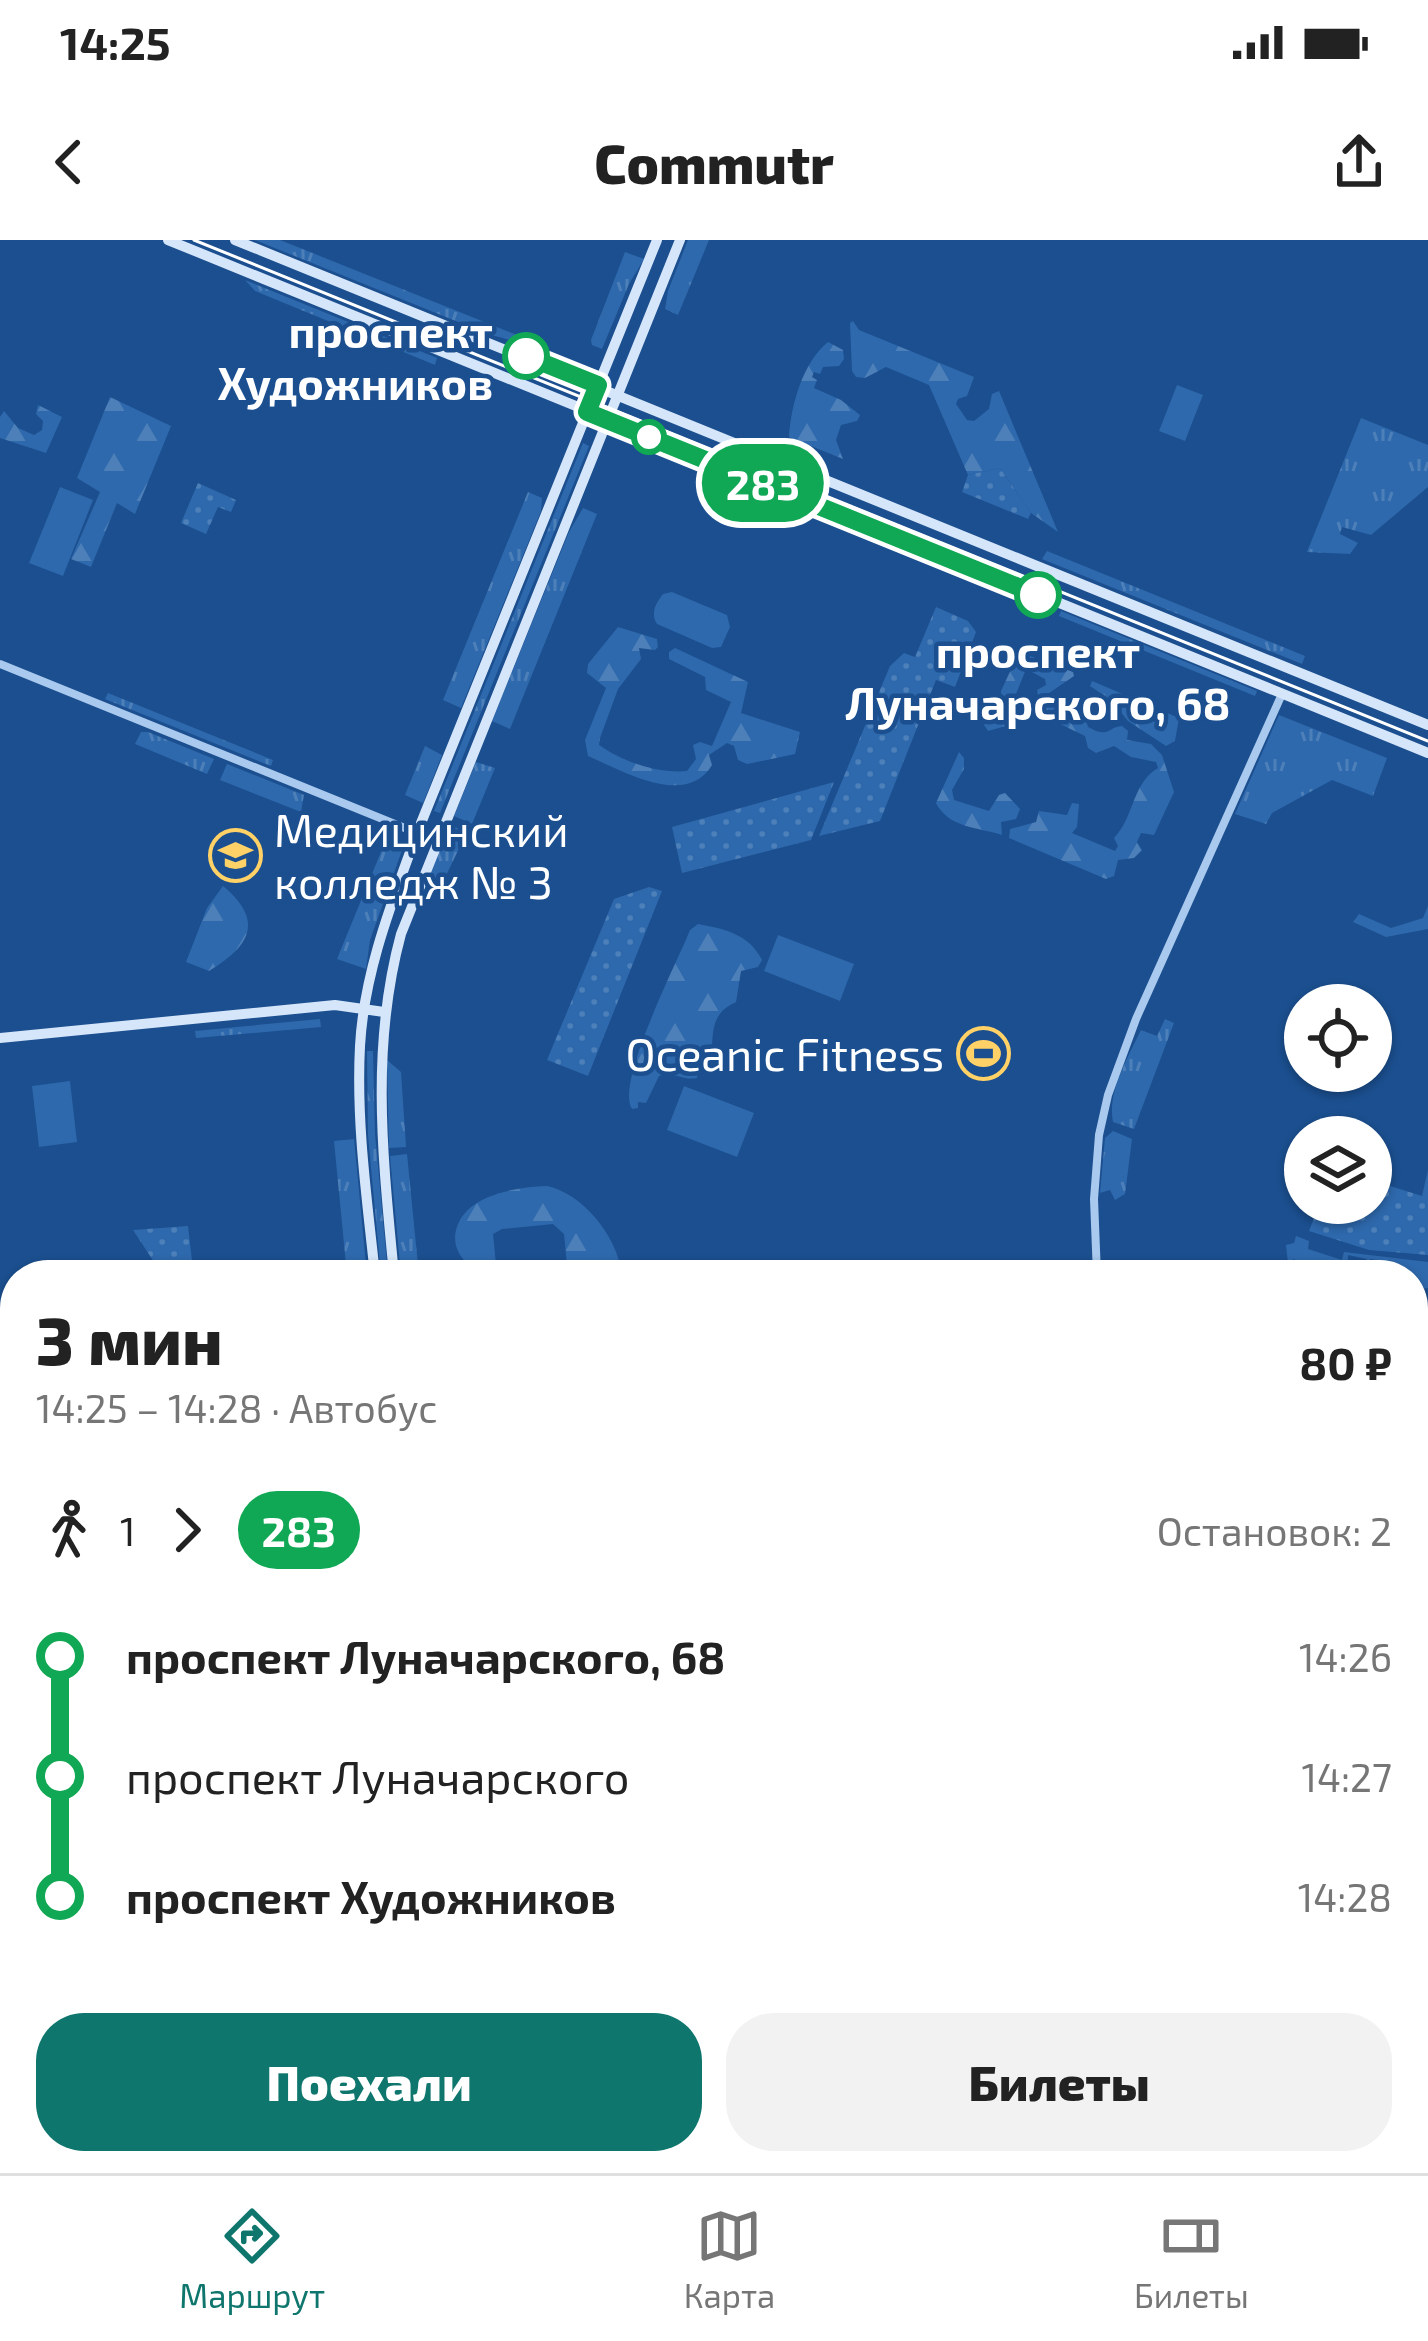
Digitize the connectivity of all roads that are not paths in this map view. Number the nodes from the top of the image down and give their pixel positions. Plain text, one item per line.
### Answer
1 (168, 240) edge
2 (235, 240) edge
3 (657, 240) edge
4 (680, 240) edge
5 (598, 385) junction
6 (620, 394) junction
7 (587, 412) junction
8 (610, 421) junction
9 (0, 664) edge
10 (1282, 694) junction
11 (1428, 725) edge
12 (1428, 753) edge
13 (417, 833) junction
14 (365, 1010) junction
15 (385, 1012) junction
16 (0, 1041) edge
17 (374, 1260) edge
18 (393, 1260) edge
19 (1096, 1260) edge

1 - 7 main road
2 - 5 main road
3 - 5 main road
4 - 6 main road
5 - 6 main road
5 - 7 main road
6 - 8 main road
6 - 11 main road
7 - 8 main road
7 - 13 main road
8 - 10 main road
8 - 15 main road
9 - 13 street
10 - 12 main road
10 - 19 street
13 - 14 main road
14 - 15 main road
14 - 16 main road
14 - 17 main road
15 - 18 main road

